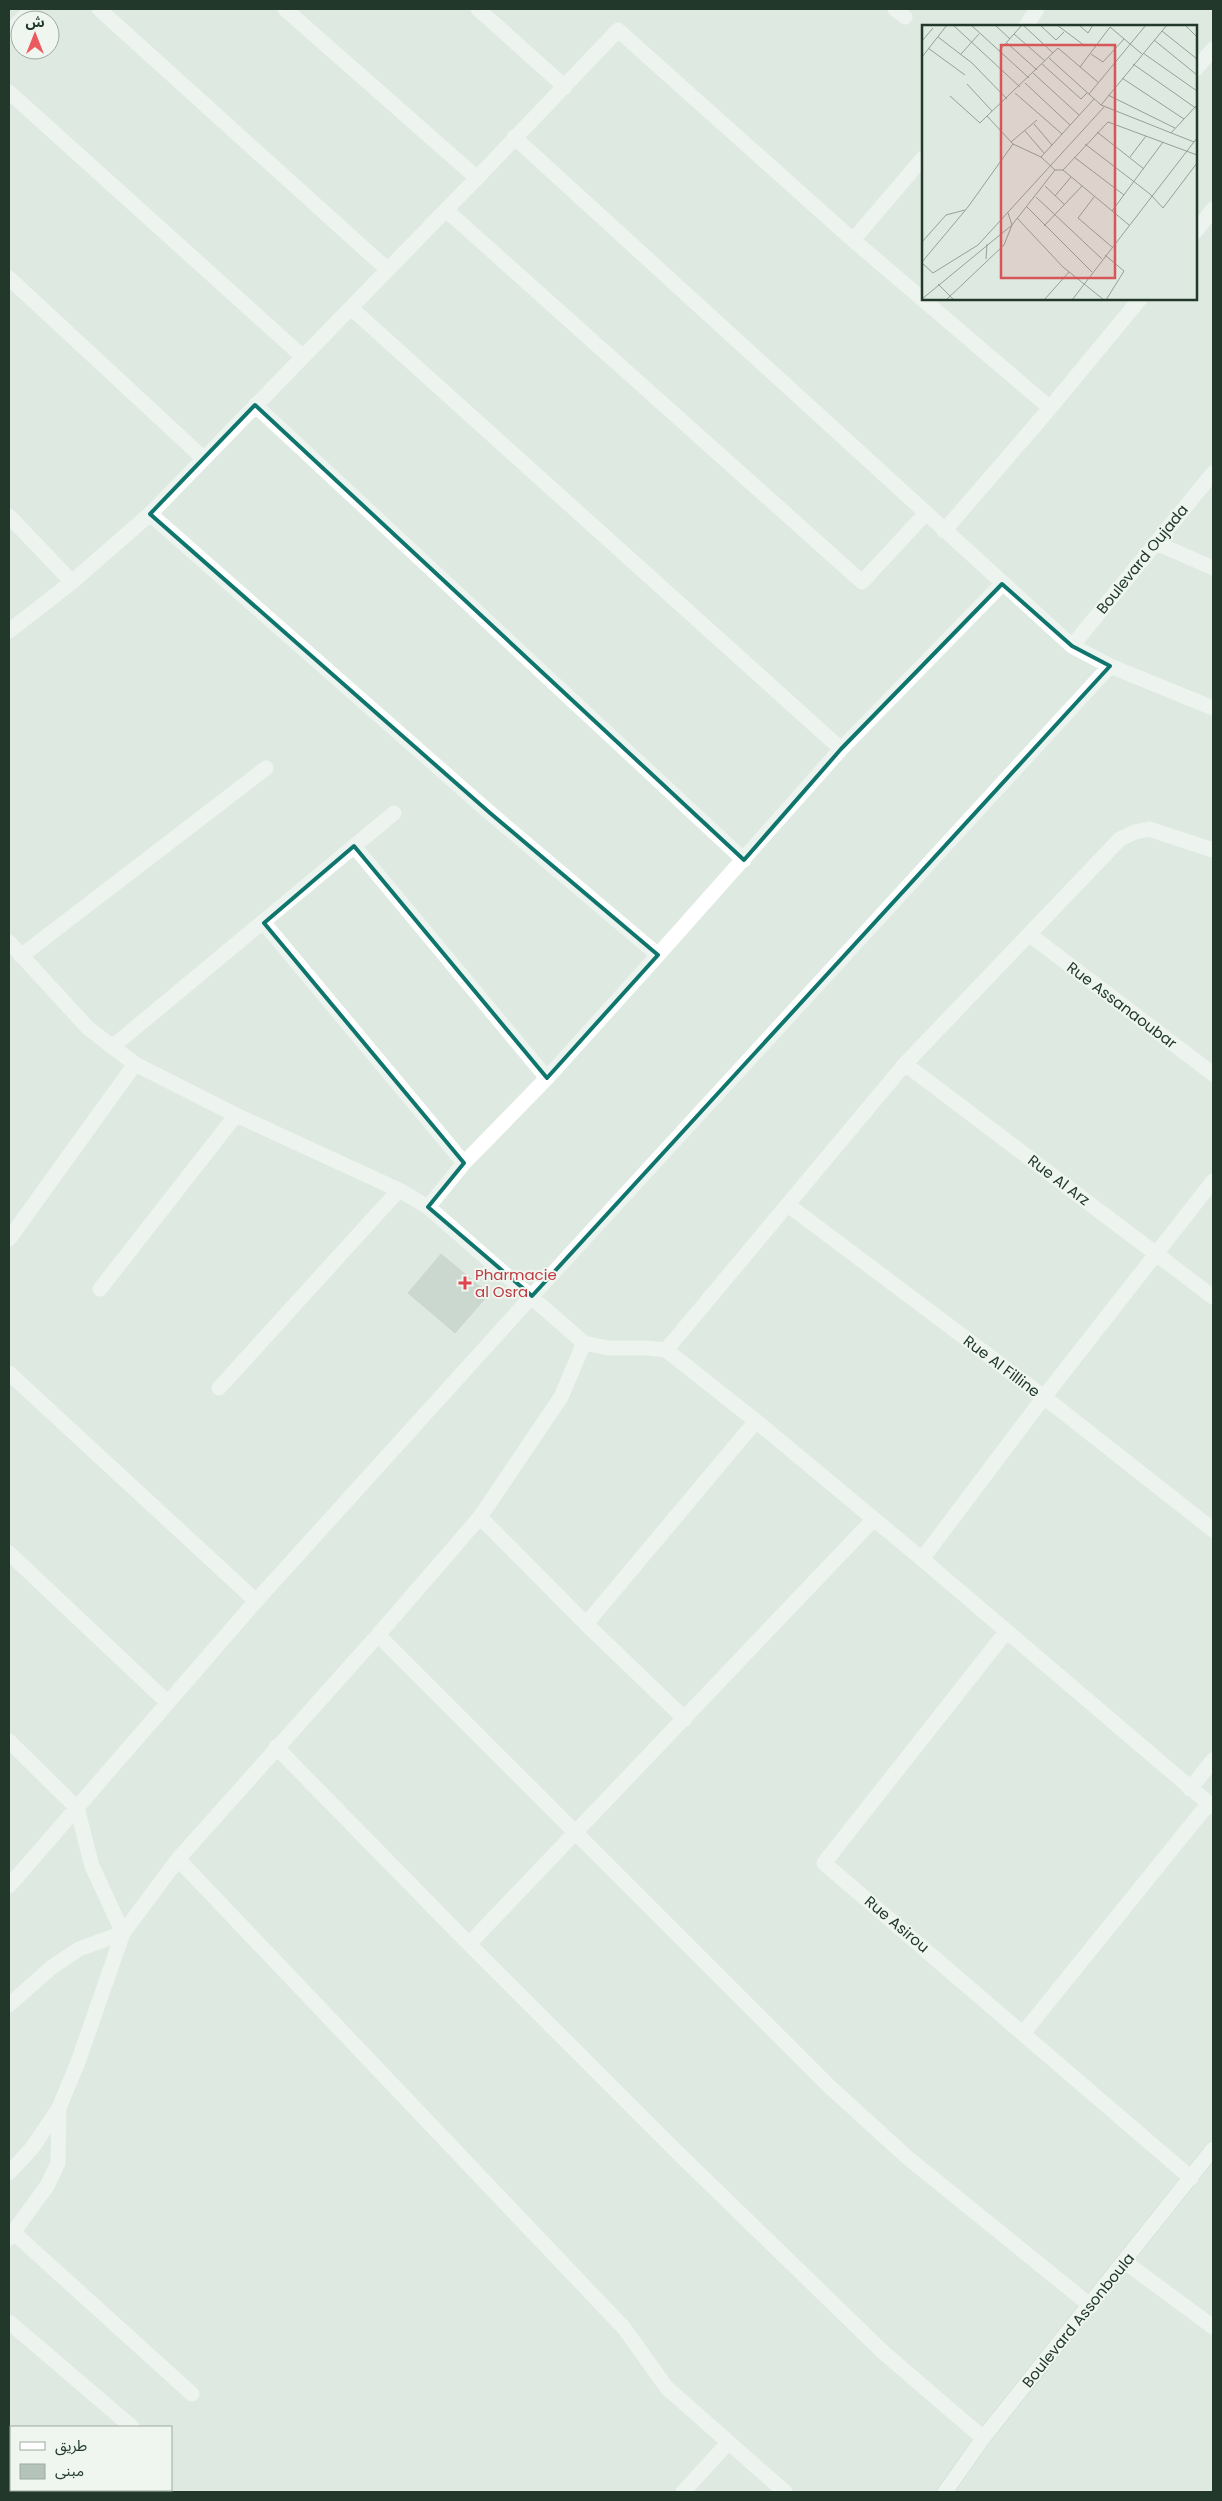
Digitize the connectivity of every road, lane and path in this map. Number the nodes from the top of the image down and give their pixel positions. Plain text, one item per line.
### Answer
1 (99, 9) edge
2 (285, 9) edge
3 (478, 9) edge
4 (1037, 9) edge
5 (1027, 25) edge
6 (1213, 50) edge
7 (1197, 67) edge
8 (565, 87) junction
9 (9, 92) edge
10 (514, 137) junction
11 (922, 159) edge
12 (477, 178) junction
13 (1213, 209) edge
14 (446, 210) junction
15 (1197, 230) edge
16 (853, 240) junction
17 (388, 270) junction
18 (9, 278) edge
19 (922, 299) edge
20 (923, 300) edge
21 (1139, 300) edge
22 (351, 308) junction
23 (303, 357) junction
24 (255, 405) junction
25 (1050, 408) junction
26 (203, 458) junction
27 (1213, 473) edge
28 (150, 514) junction
29 (925, 514) junction
30 (9, 516) edge
31 (944, 531) junction
32 (1156, 543) junction
33 (1213, 568) edge
34 (72, 582) junction
35 (1002, 584) junction
36 (9, 631) edge
37 (1072, 646) junction
38 (1110, 666) junction
39 (1213, 708) edge
40 (841, 749) junction
41 (266, 768) dead end
42 (394, 813) dead end
43 (354, 846) junction
44 (1213, 850) edge
45 (744, 860) junction
46 (264, 923) junction
47 (1030, 935) junction
48 (9, 942) edge
49 (658, 955) junction
50 (21, 956) junction
51 (112, 1047) junction
52 (135, 1064) junction
53 (905, 1064) junction
54 (1213, 1074) edge
55 (547, 1078) junction
56 (236, 1116) junction
57 (464, 1163) junction
58 (1213, 1181) edge
59 (399, 1190) junction
60 (788, 1205) junction
61 (428, 1207) junction
62 (9, 1239) edge
63 (1157, 1253) junction
64 (100, 1289) dead end
65 (532, 1296) junction
66 (1213, 1297) edge
67 (584, 1343) junction
68 (666, 1350) junction
69 (9, 1373) edge
70 (219, 1388) dead end
71 (1044, 1397) junction
72 (756, 1421) junction
73 (480, 1517) junction
74 (873, 1520) junction
75 (1213, 1530) edge
76 (9, 1553) edge
77 (922, 1559) junction
78 (256, 1601) junction
79 (586, 1624) junction
80 (1006, 1632) junction
81 (378, 1636) junction
82 (167, 1702) junction
83 (685, 1719) junction
84 (9, 1741) edge
85 (276, 1747) junction
86 (1213, 1760) edge
87 (1190, 1789) junction
88 (1211, 1805) edge
89 (77, 1808) junction
90 (575, 1831) junction
91 (178, 1859) junction
92 (9, 1886) edge
93 (122, 1932) junction
94 (468, 1944) junction
95 (9, 2005) edge
96 (1024, 2032) junction
97 (59, 2108) junction
98 (1213, 2149) edge
99 (9, 2173) edge
100 (1191, 2178) junction
101 (11, 2235) edge
102 (1125, 2262) junction
103 (1091, 2306) junction
104 (9, 2322) edge
105 (1213, 2327) edge
106 (192, 2394) dead end
107 (131, 2426) edge
108 (983, 2438) junction
109 (728, 2443) junction
110 (683, 2492) edge
111 (785, 2492) edge
112 (945, 2492) edge

1 - 17 street
2 - 12 street
3 - 8 street
4 - 5 street
6 - 7 street
8 - 10 street
8 - 16 street
9 - 23 street
10 - 12 street
10 - 29 street
11 - 16 street
12 - 14 street
13 - 15 street
14 - 17 street
14 - 29 street
16 - 19 street
17 - 22 street
18 - 26 street
20 - 25 street
21 - 25 street
22 - 23 street
22 - 40 street
23 - 24 street
24 - 26 street
24 - 45 street
25 - 31 street
26 - 28 street
27 - 32 street, Boulevard Oujada
28 - 34 street
28 - 49 street
29 - 31 street
30 - 34 street
31 - 35 street
32 - 33 street
32 - 37 street, Boulevard Oujada
34 - 36 street
35 - 37 street
35 - 40 street
37 - 38 street
38 - 39 street
38 - 65 street
40 - 45 street
41 - 50 street
42 - 43 street
43 - 46 street
43 - 55 street
44 - 47 street
45 - 49 street
46 - 51 street
46 - 57 street
47 - 53 street
47 - 54 street, Rue Assanaoubar
48 - 50 street
49 - 55 street
50 - 51 street
51 - 52 street
52 - 56 street
52 - 62 street
53 - 60 street
53 - 63 street, Rue Al Arz
55 - 57 street
56 - 59 street
56 - 64 street
57 - 61 street
58 - 63 street
59 - 61 street
59 - 70 street
60 - 68 street
60 - 71 street, Rue Al Filline
61 - 65 street
63 - 66 street, Rue Al Arz
63 - 71 street
65 - 67 street
65 - 78 street
67 - 68 street
67 - 73 street
68 - 72 street
69 - 78 street
71 - 75 street, Rue Al Filline
71 - 77 street
72 - 74 street
72 - 79 street
73 - 79 street
73 - 81 street
74 - 77 street
74 - 83 street
76 - 82 street
77 - 80 street
78 - 82 street
79 - 83 street
80 - 87 street
80 - 96 street, Rue Asirou
81 - 85 street
81 - 90 street
82 - 89 street
83 - 90 street
84 - 89 street
85 - 91 street
85 - 94 street
86 - 87 street
87 - 88 street
88 - 96 street
89 - 92 street
89 - 93 street
90 - 94 street
90 - 103 street
91 - 93 street
91 - 109 street
93 - 95 street
93 - 97 street
94 - 108 street
96 - 100 street, Rue Asirou
97 - 99 street
97 - 101 street
98 - 100 street, Boulevard Assonboula
100 - 102 street, Boulevard Assonboula
101 - 106 street
102 - 103 street, Boulevard Assonboula
102 - 105 street
103 - 108 street, Boulevard Assonboula
104 - 107 street
108 - 112 street, Boulevard Assonboula
109 - 110 street
109 - 111 street

